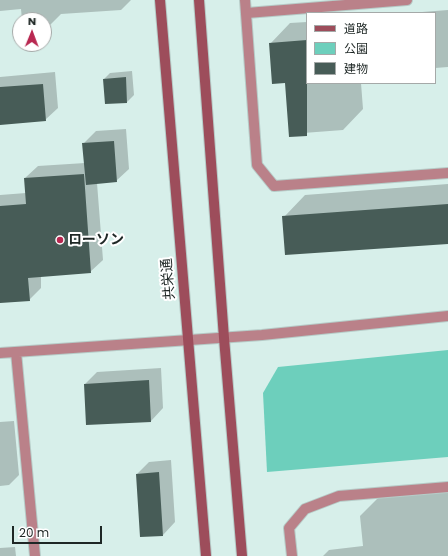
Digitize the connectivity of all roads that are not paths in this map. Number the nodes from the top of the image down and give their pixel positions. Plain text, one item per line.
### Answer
1 (160, 0) edge
2 (199, 0) edge
3 (246, 0) edge
4 (406, 0) edge
5 (246, 13) junction
6 (448, 173) edge
7 (448, 316) edge
8 (224, 338) junction
9 (188, 340) junction
10 (16, 352) junction
11 (0, 353) edge
12 (448, 487) edge
13 (35, 556) edge
14 (206, 556) edge
15 (242, 556) edge
16 (292, 556) edge

1 - 9 street, 共栄通
2 - 8 street
3 - 5 street
4 - 5 street
5 - 6 street
7 - 8 street
8 - 9 street
8 - 15 street
9 - 10 street
9 - 14 street, 共栄通
10 - 11 street
10 - 13 street
12 - 16 street

